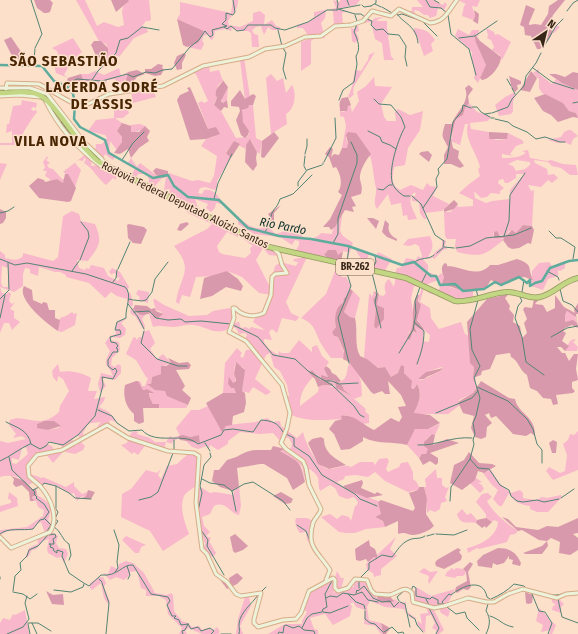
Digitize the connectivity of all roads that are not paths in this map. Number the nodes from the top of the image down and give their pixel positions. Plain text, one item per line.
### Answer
1 (457, 0) edge
2 (3, 92) edge
3 (104, 165) junction
4 (274, 249) junction
5 (578, 278) edge
6 (0, 537) edge
7 (325, 582) junction
8 (578, 593) edge

1 - 2 street
2 - 3 highway, Rodovia Federal Deputado Aloízio Santos / BR-262
2 - 3 street
3 - 4 highway, Rodovia Federal Deputado Aloízio Santos / BR-262
4 - 5 highway, Rodovia Federal Deputado Aloízio Santos / BR-262
4 - 7 street
6 - 7 street
7 - 8 street

